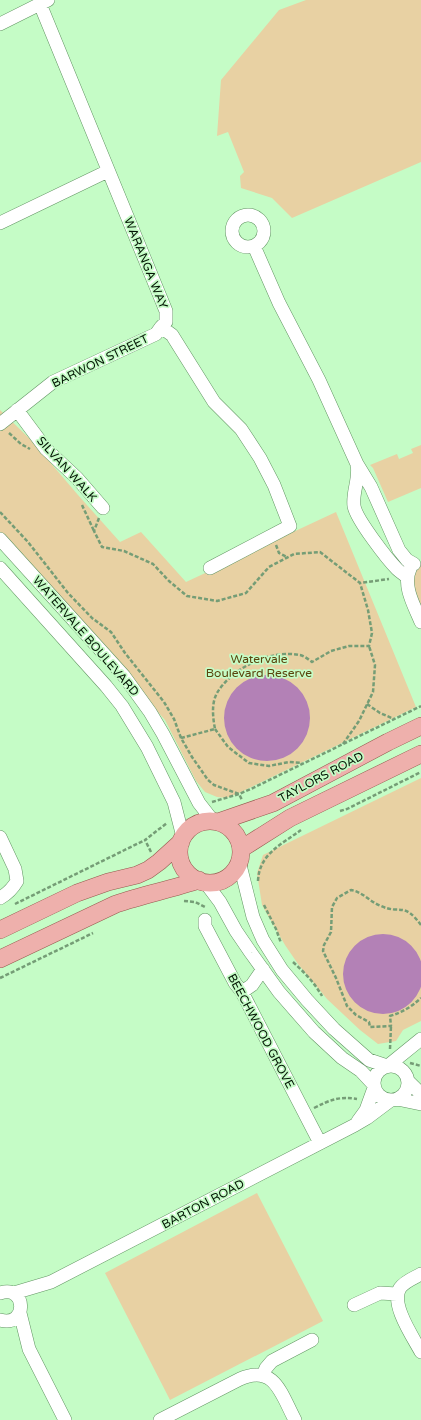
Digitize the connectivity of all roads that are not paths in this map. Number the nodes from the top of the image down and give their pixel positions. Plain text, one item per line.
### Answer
1 (44, 2) edge
2 (0, 24) edge
3 (108, 171) junction
4 (0, 223) edge
5 (254, 246) dead end
6 (161, 327) junction
7 (17, 410) junction
8 (1, 424) edge
9 (357, 464) junction
10 (103, 508) road end
11 (0, 539) edge
12 (418, 561) edge
13 (0, 568) edge
14 (210, 568) dead end
15 (408, 582) junction
16 (421, 622) edge
17 (421, 726) edge
18 (421, 754) edge
19 (216, 822) junction
20 (0, 837) edge
21 (182, 839) junction
22 (240, 855) junction
23 (202, 881) junction
24 (0, 898) edge
25 (205, 920) dead end
26 (0, 930) edge
27 (0, 959) edge
28 (263, 969) junction
29 (242, 992) junction
30 (421, 1040) edge
31 (421, 1043) edge
32 (391, 1059) junction
33 (408, 1080) junction
34 (374, 1086) junction
35 (421, 1094) edge
36 (394, 1100) junction
37 (421, 1104) edge
38 (355, 1125) junction
39 (320, 1142) junction
40 (421, 1274) edge
41 (51, 1282) junction
42 (5, 1290) edge
43 (397, 1294) junction
44 (354, 1305) dead end
45 (21, 1309) junction
46 (2, 1321) edge
47 (312, 1340) dead end
48 (28, 1348) junction
49 (421, 1352) edge
50 (263, 1375) junction
51 (65, 1420) edge
52 (160, 1420) edge
53 (295, 1420) edge

1 - 2 street
1 - 3 street, WARANGA WAY
3 - 4 street
3 - 6 street, WARANGA WAY
5 - 9 street
6 - 7 street, BARWON STREET
6 - 14 street, WARANGA WAY
7 - 8 street, BARWON STREET
7 - 10 street, SILVAN WALK
9 - 12 street
9 - 15 street
11 - 19 street, WATERVALE BOULEVARD
12 - 15 street
13 - 21 street, WATERVALE BOULEVARD
15 - 16 street
17 - 19 main road, TAYLORS ROAD
18 - 22 main road, TAYLORS ROAD
19 - 21 main road
19 - 22 main road
20 - 24 street
21 - 23 main road
21 - 26 main road
22 - 23 main road
22 - 32 street
23 - 27 main road
23 - 28 street
25 - 29 street, BEECHWOOD GROVE
28 - 29 street
28 - 34 street
29 - 39 street, BEECHWOOD GROVE
30 - 32 street
31 - 33 street
32 - 33 street
32 - 34 street
33 - 35 street
33 - 36 street
34 - 36 street
34 - 38 street, BARTON ROAD
36 - 37 street
36 - 38 street, BARTON ROAD
38 - 39 street, BARTON ROAD
39 - 41 street, BARTON ROAD
40 - 43 street
41 - 42 street, BARTON ROAD
41 - 45 street, BARTON ROAD
42 - 45 street
43 - 44 street
43 - 49 street
45 - 46 street, BARTON ROAD
45 - 48 street
46 - 48 street
47 - 50 street
48 - 51 street
50 - 52 street
50 - 53 street

